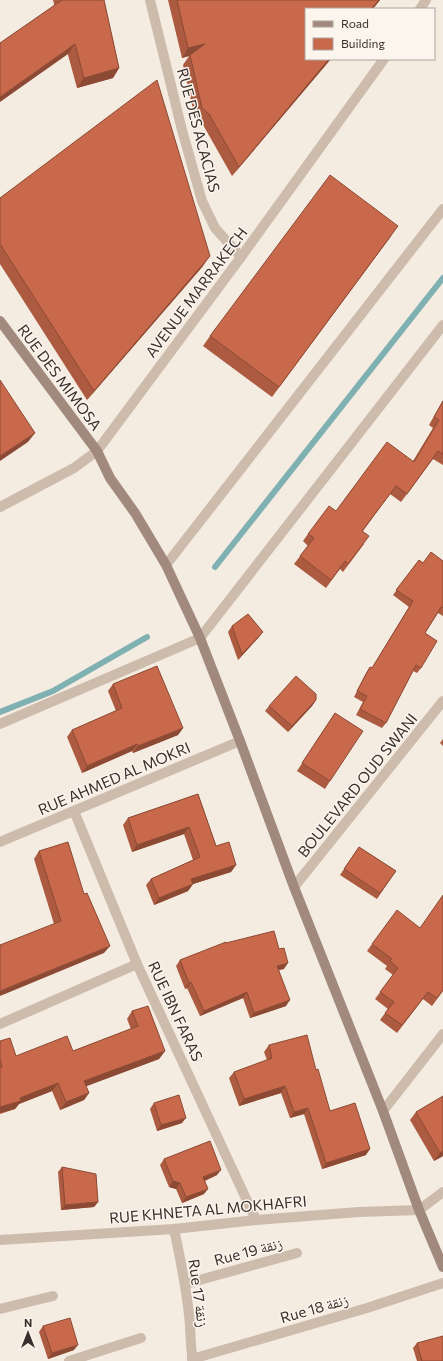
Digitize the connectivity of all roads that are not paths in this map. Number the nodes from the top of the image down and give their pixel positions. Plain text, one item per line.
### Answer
1 (150, 0) edge
2 (383, 60) edge
3 (443, 209) edge
4 (241, 257) junction
5 (0, 321) edge
6 (443, 325) edge
7 (97, 451) junction
8 (0, 507) edge
9 (166, 565) junction
10 (200, 638) junction
11 (443, 701) edge
12 (0, 724) edge
13 (240, 741) junction
14 (74, 811) junction
15 (0, 842) edge
16 (294, 888) junction
17 (137, 964) junction
18 (0, 1024) edge
19 (443, 1034) edge
20 (383, 1111) junction
21 (443, 1192) edge
22 (419, 1210) junction
23 (256, 1220) junction
24 (174, 1229) junction
25 (0, 1240) edge
26 (296, 1253) dead end
27 (443, 1267) edge
28 (443, 1283) edge
29 (185, 1284) junction
30 (53, 1296) dead end
31 (0, 1309) edge
32 (141, 1338) dead end
33 (88, 1358) edge
34 (193, 1360) edge
35 (69, 1361) edge

1 - 4 street, RUE DES ACACIAS
2 - 4 street, AVENUE MARRAKECH
3 - 9 street
4 - 7 street, AVENUE MARRAKECH
5 - 7 main road, RUE DES MIMOSA
6 - 10 street
7 - 8 street, AVENUE MARRAKECH
7 - 9 main road, RUE DES MIMOSA
9 - 10 main road, RUE DES MIMOSA
10 - 12 street
10 - 13 main road, RUE DES MIMOSA
11 - 16 street, BOULEVARD OUD SWANI
13 - 14 street, RUE AHMED AL MOKRI
13 - 16 main road, RUE DES MIMOSA
14 - 15 street, RUE AHMED AL MOKRI
14 - 17 street, RUE IBN FARAS
16 - 20 main road, RUE DES MIMOSA
17 - 18 street
17 - 23 street, RUE IBN FARAS
19 - 20 street
20 - 22 main road, RUE DES MIMOSA
21 - 22 street
22 - 23 street, RUE KHNETA AL MOKHAFRI
22 - 27 main road, RUE DES MIMOSA
23 - 24 street, RUE KHNETA AL MOKHAFRI
24 - 25 street, RUE KHNETA AL MOKHAFRI
24 - 29 street, Rue 17 زنقة
26 - 29 street, Rue 19 زنقة
28 - 34 street, Rue 18 زنقة
29 - 34 street, Rue 17 زنقة
30 - 31 street
32 - 33 street
33 - 35 street

